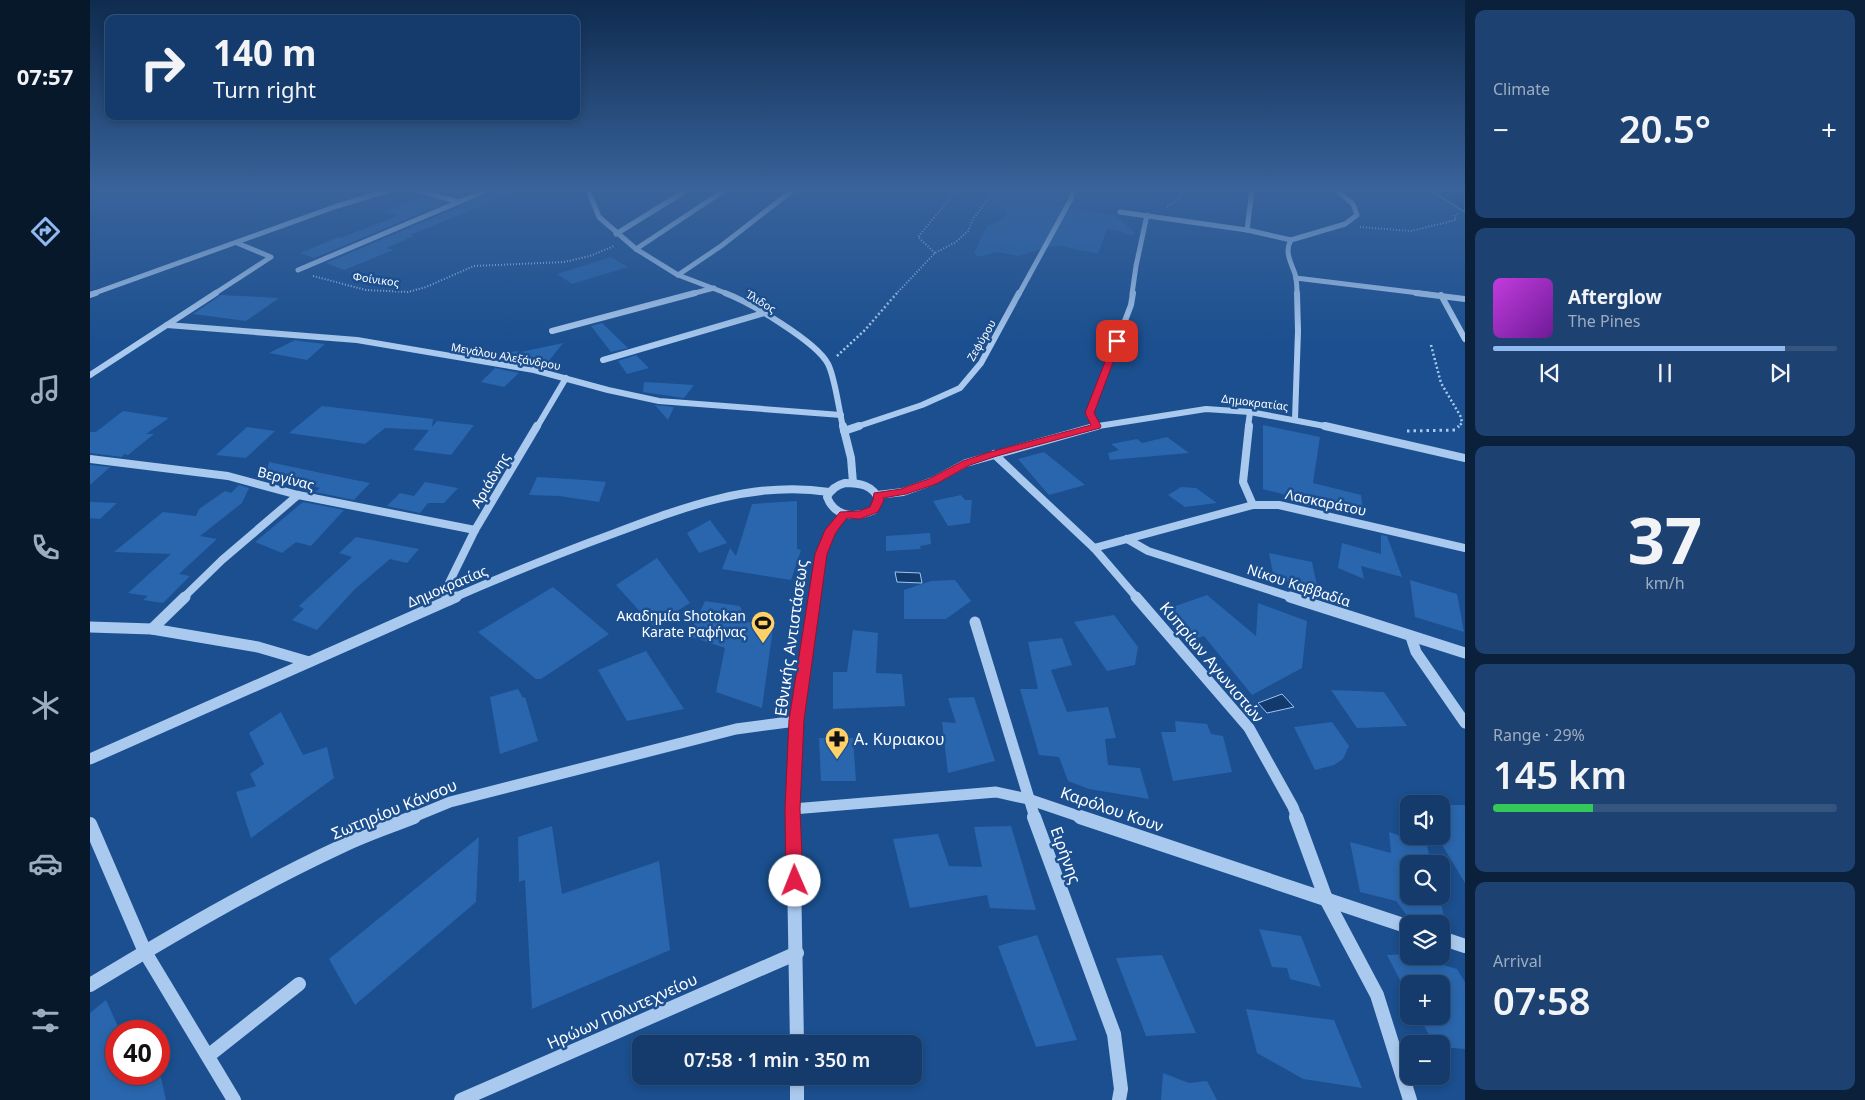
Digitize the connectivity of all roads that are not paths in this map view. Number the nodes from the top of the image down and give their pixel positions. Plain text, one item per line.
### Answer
1 (242, 241) edge
2 (365, 241) edge
3 (624, 241) edge
4 (649, 241) edge
5 (727, 241) edge
6 (1048, 241) edge
7 (1141, 241) edge
8 (1290, 241) edge
9 (237, 243) junction
10 (636, 250) junction
11 (298, 270) road end
12 (678, 275) junction
13 (1296, 278) junction
14 (714, 288) junction
15 (90, 295) edge
16 (1441, 295) junction
17 (1465, 299) edge
18 (764, 314) junction
19 (167, 326) junction
20 (552, 331) dead end
21 (1465, 339) edge
22 (603, 360) dead end
23 (90, 375) edge
24 (566, 378) junction
25 (1250, 412) junction
26 (841, 415) junction
27 (1295, 419) junction
28 (1096, 426) junction
29 (844, 431) junction
30 (994, 454) junction
31 (1465, 458) edge
32 (90, 460) edge
33 (853, 482) junction
34 (829, 492) junction
35 (298, 495) junction
36 (878, 495) junction
37 (1253, 505) junction
38 (844, 514) junction
39 (475, 530) junction
40 (1127, 539) junction
41 (1094, 548) junction
42 (1465, 548) edge
43 (448, 600) junction
44 (975, 622) dead end
45 (90, 627) edge
46 (152, 629) junction
47 (1411, 636) junction
48 (1465, 653) edge
49 (309, 662) junction
50 (796, 720) junction
51 (1465, 724) edge
52 (90, 759) edge
53 (1028, 799) junction
54 (793, 809) junction
55 (90, 824) edge
56 (1326, 899) junction
57 (1400, 924) edge
58 (1450, 941) edge
59 (1465, 946) edge
60 (145, 952) junction
61 (797, 953) junction
62 (299, 984) dead end
63 (90, 985) edge
64 (797, 1035) edge
65 (208, 1056) junction
66 (797, 1085) edge
67 (234, 1100) edge
68 (461, 1100) edge
69 (797, 1100) edge
70 (1119, 1100) edge
71 (1410, 1100) edge

1 - 9 street
2 - 11 street
3 - 10 street, Ίλιδος
4 - 10 street
5 - 12 street
6 - 29 street, Ζεφύρου
7 - 28 street
8 - 13 street, Δημοκρατίας
9 - 15 street
9 - 19 street
10 - 12 street, Ίλιδος
12 - 14 street, Ίλιδος
13 - 16 street
13 - 27 street, Δημοκρατίας
14 - 18 street, Ίλιδος
14 - 20 street
16 - 17 street
16 - 21 street
18 - 22 street
18 - 26 street, Ίλιδος
19 - 23 street
19 - 24 street, Μεγάλου Αλεξάνδρου
24 - 26 street, Μεγάλου Αλεξάνδρου
24 - 39 street, Αριάδνης
25 - 27 street, Δημοκρατίας
25 - 28 street, Δημοκρατίας
25 - 37 street
26 - 29 street, Ίλιδος
27 - 31 street
28 - 30 street, Δημοκρατίας
29 - 33 street, Ίλιδος
30 - 36 street, Δημοκρατίας
30 - 41 street, Κυπρίων Αγωνιστών
32 - 35 street, Βεργίνας
33 - 34 street
33 - 36 street
34 - 38 street
34 - 43 street, Δημοκρατίας
35 - 39 street, Βεργίνας
35 - 46 street
36 - 38 street
37 - 40 street, Λασκαράτου
37 - 42 street, Λασκαράτου
38 - 50 street, Εθνικής Αντιστάσεως
39 - 43 street, Αριάδνης
40 - 41 street, Λασκαράτου
40 - 47 street, Νίκου Καββαδία
41 - 56 street, Κυπρίων Αγωνιστών
43 - 49 street, Δημοκρατίας
44 - 53 street, Ειρήνης
45 - 46 street
46 - 49 street
47 - 48 street, Νίκου Καββαδία
47 - 51 street
49 - 52 street, Δημοκρατίας
50 - 54 street, Εθνικής Αντιστάσεως
50 - 60 street, Σωτηρίου Κάνσου
53 - 54 street, Καρόλου Κουν
53 - 56 street, Καρόλου Κουν
53 - 70 street, Ειρήνης
54 - 61 street, Εθνικής Αντιστάσεως
55 - 60 street
56 - 57 street, Καρόλου Κουν
56 - 71 street, Κυπρίων Αγωνιστών
58 - 59 street
60 - 63 street, Σωτηρίου Κάνσου
60 - 65 street
61 - 64 street, Εθνικής Αντιστάσεως
61 - 68 street, Ηρώων Πολυτεχνείου
62 - 65 street
65 - 67 street
66 - 69 street

